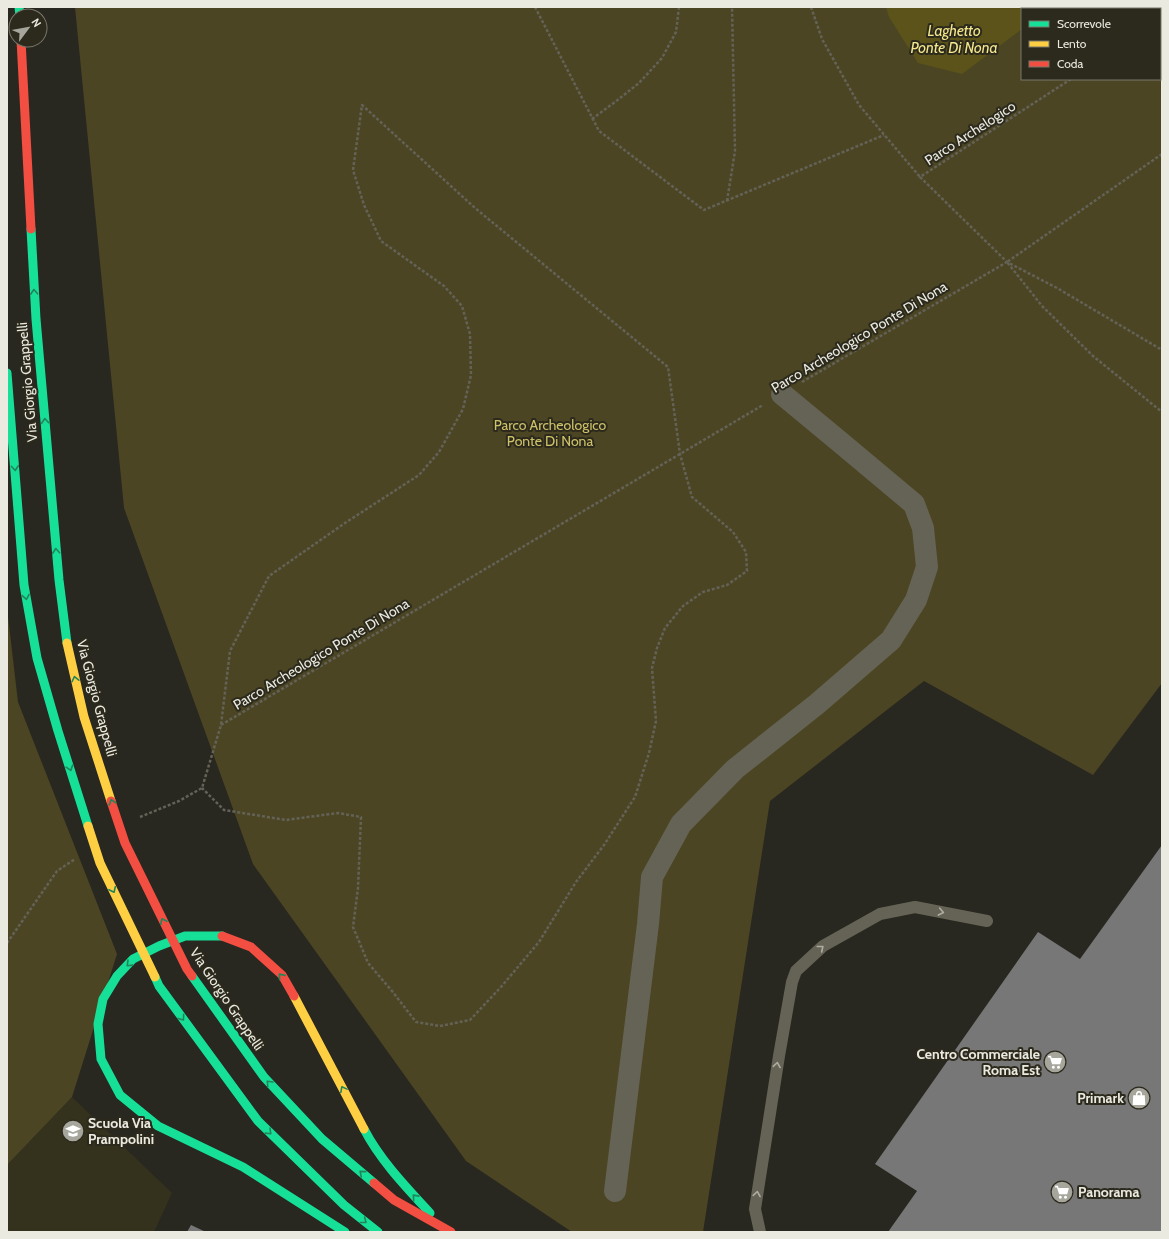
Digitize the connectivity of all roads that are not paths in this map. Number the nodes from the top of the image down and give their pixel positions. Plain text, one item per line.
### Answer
1 (21, 48) edge
2 (7, 373) edge
3 (782, 394) road end
4 (987, 921) dead end
5 (615, 1191) dead end
6 (441, 1226) junction
7 (345, 1232) edge
8 (378, 1232) edge
9 (451, 1232) edge
10 (760, 1232) edge

6 -> 1 street, Via Giorgio Grappelli
2 -> 8 street, Via Giorgio Grappelli
3 - 5 street
10 -> 4 lane
6 -> 7 street
6 - 9 street, Via Giorgio Grappelli

